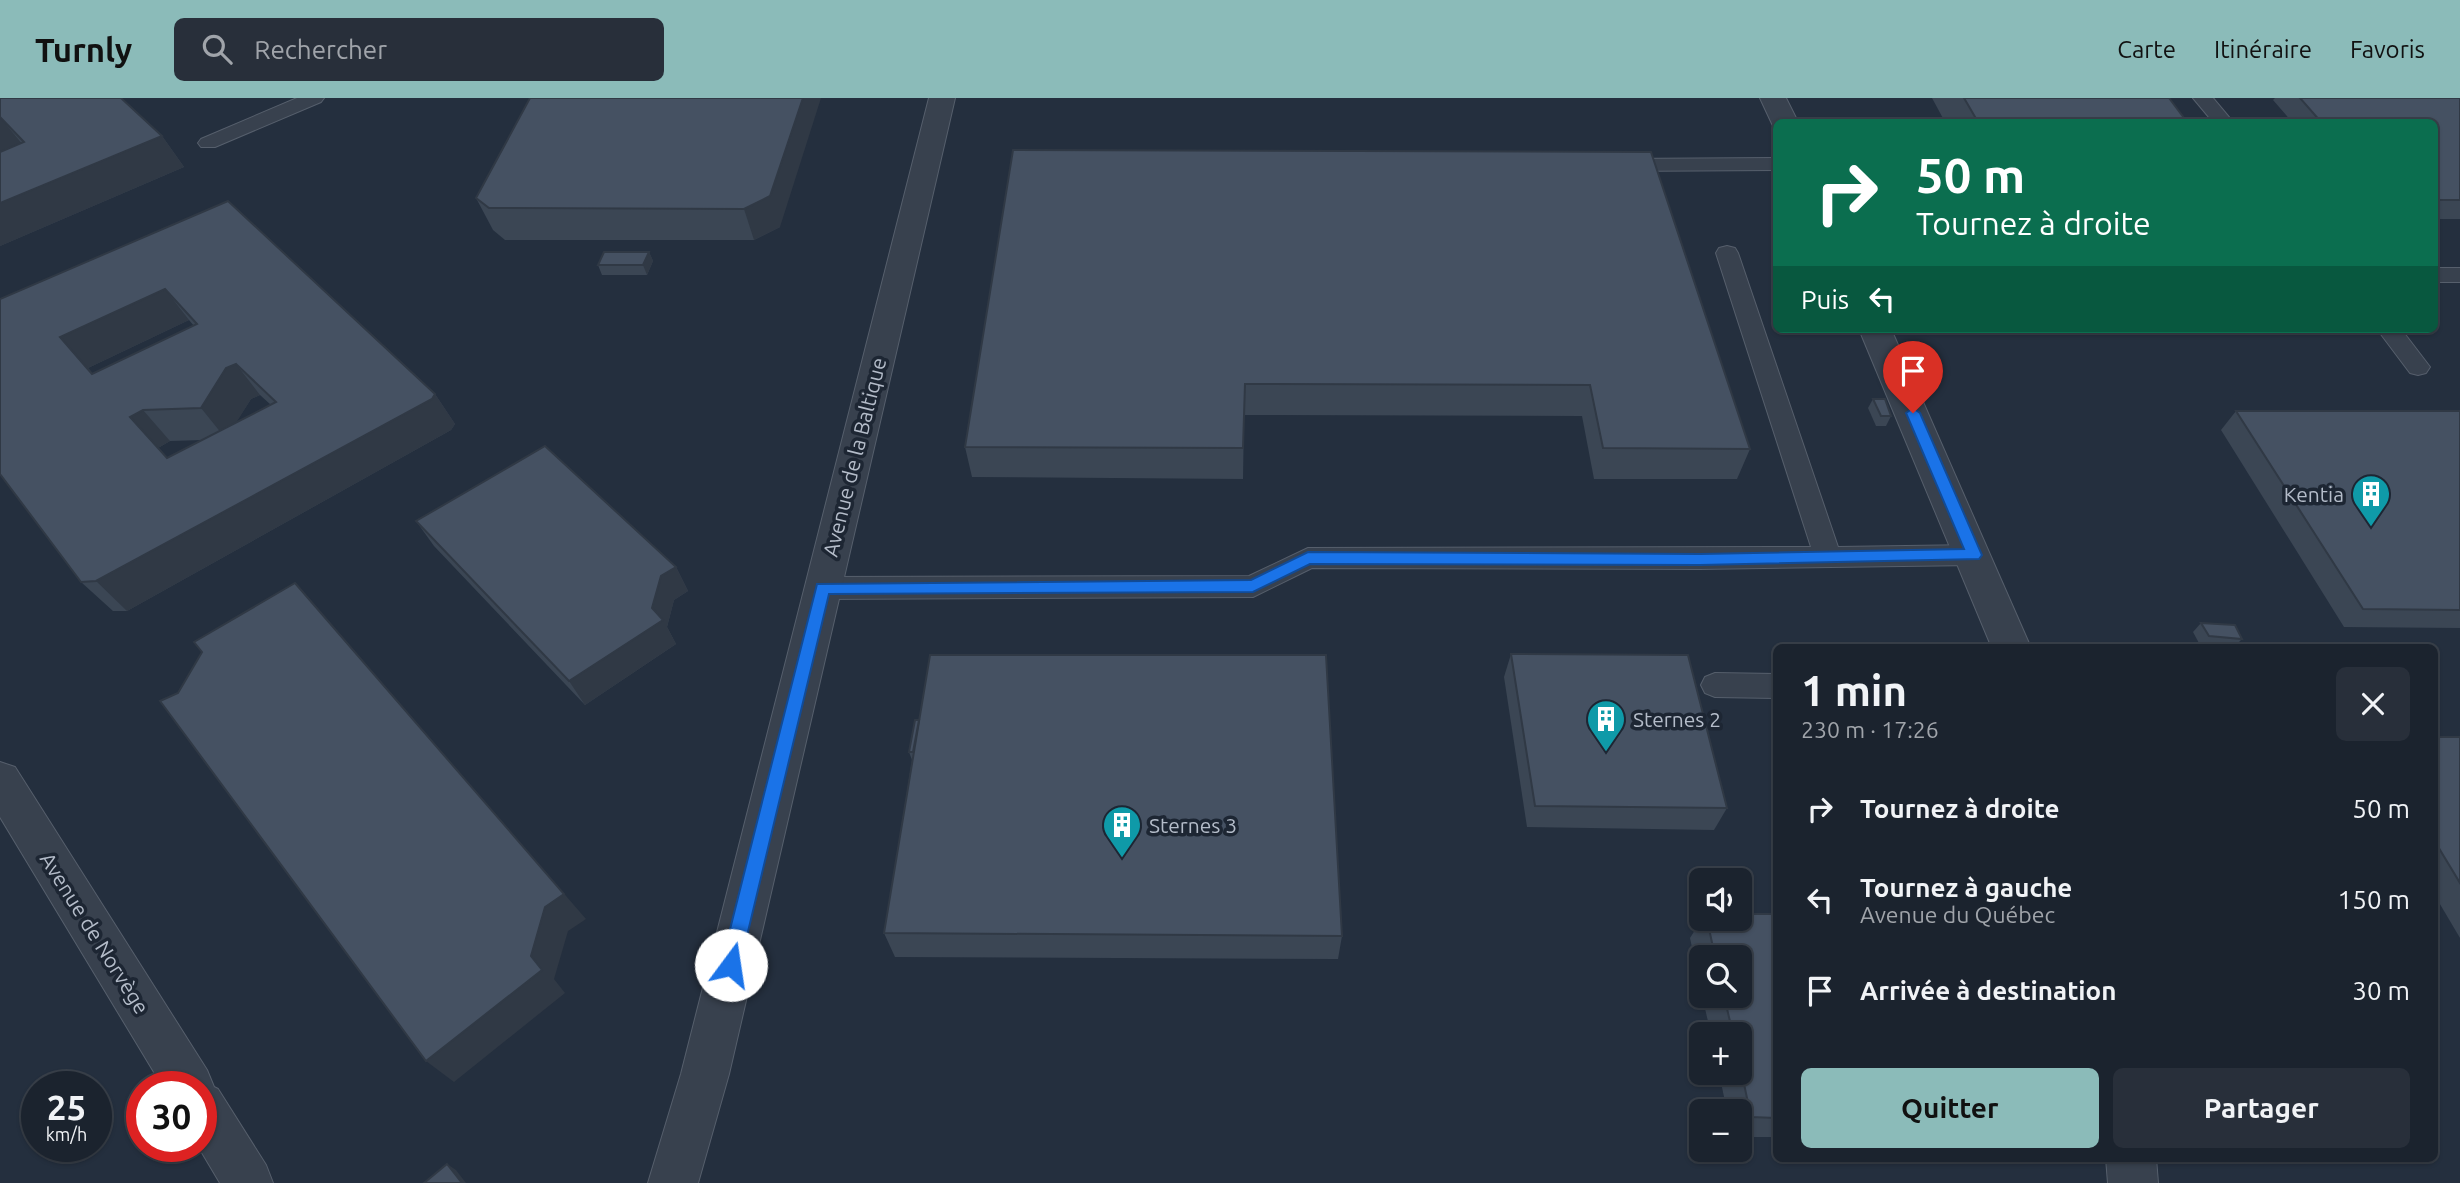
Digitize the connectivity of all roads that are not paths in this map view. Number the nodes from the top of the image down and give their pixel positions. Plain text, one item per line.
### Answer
1 (314, 98) edge
2 (942, 98) edge
3 (1773, 98) edge
4 (2203, 98) edge
5 (1783, 119) edge
6 (2220, 119) edge
7 (208, 143) dead end
8 (1773, 164) edge
9 (1597, 165) edge
10 (1727, 253) dead end
11 (2438, 275) edge
12 (2460, 275) edge
13 (1877, 333) edge
14 (2392, 333) edge
15 (2418, 366) dead end
16 (1974, 555) junction
17 (1828, 557) junction
18 (822, 588) junction
19 (2010, 644) edge
20 (1715, 685) dead end
21 (1773, 686) edge
22 (0, 780) edge
23 (180, 1071) edge
24 (217, 1132) edge
25 (2131, 1162) edge
26 (248, 1183) edge
27 (673, 1183) edge
28 (2133, 1183) edge

1 - 7 lane
2 - 18 street, Avenue de la Baltique
3 - 5 street
4 - 6 lane
8 - 9 lane
10 - 17 lane
11 - 12 lane
13 - 16 street
14 - 15 lane
16 - 17 lane
16 - 19 street
17 - 18 lane
18 - 27 street, Avenue de la Baltique
20 - 21 lane
22 - 23 street, Avenue de Norvège
24 - 26 street
25 - 28 street

